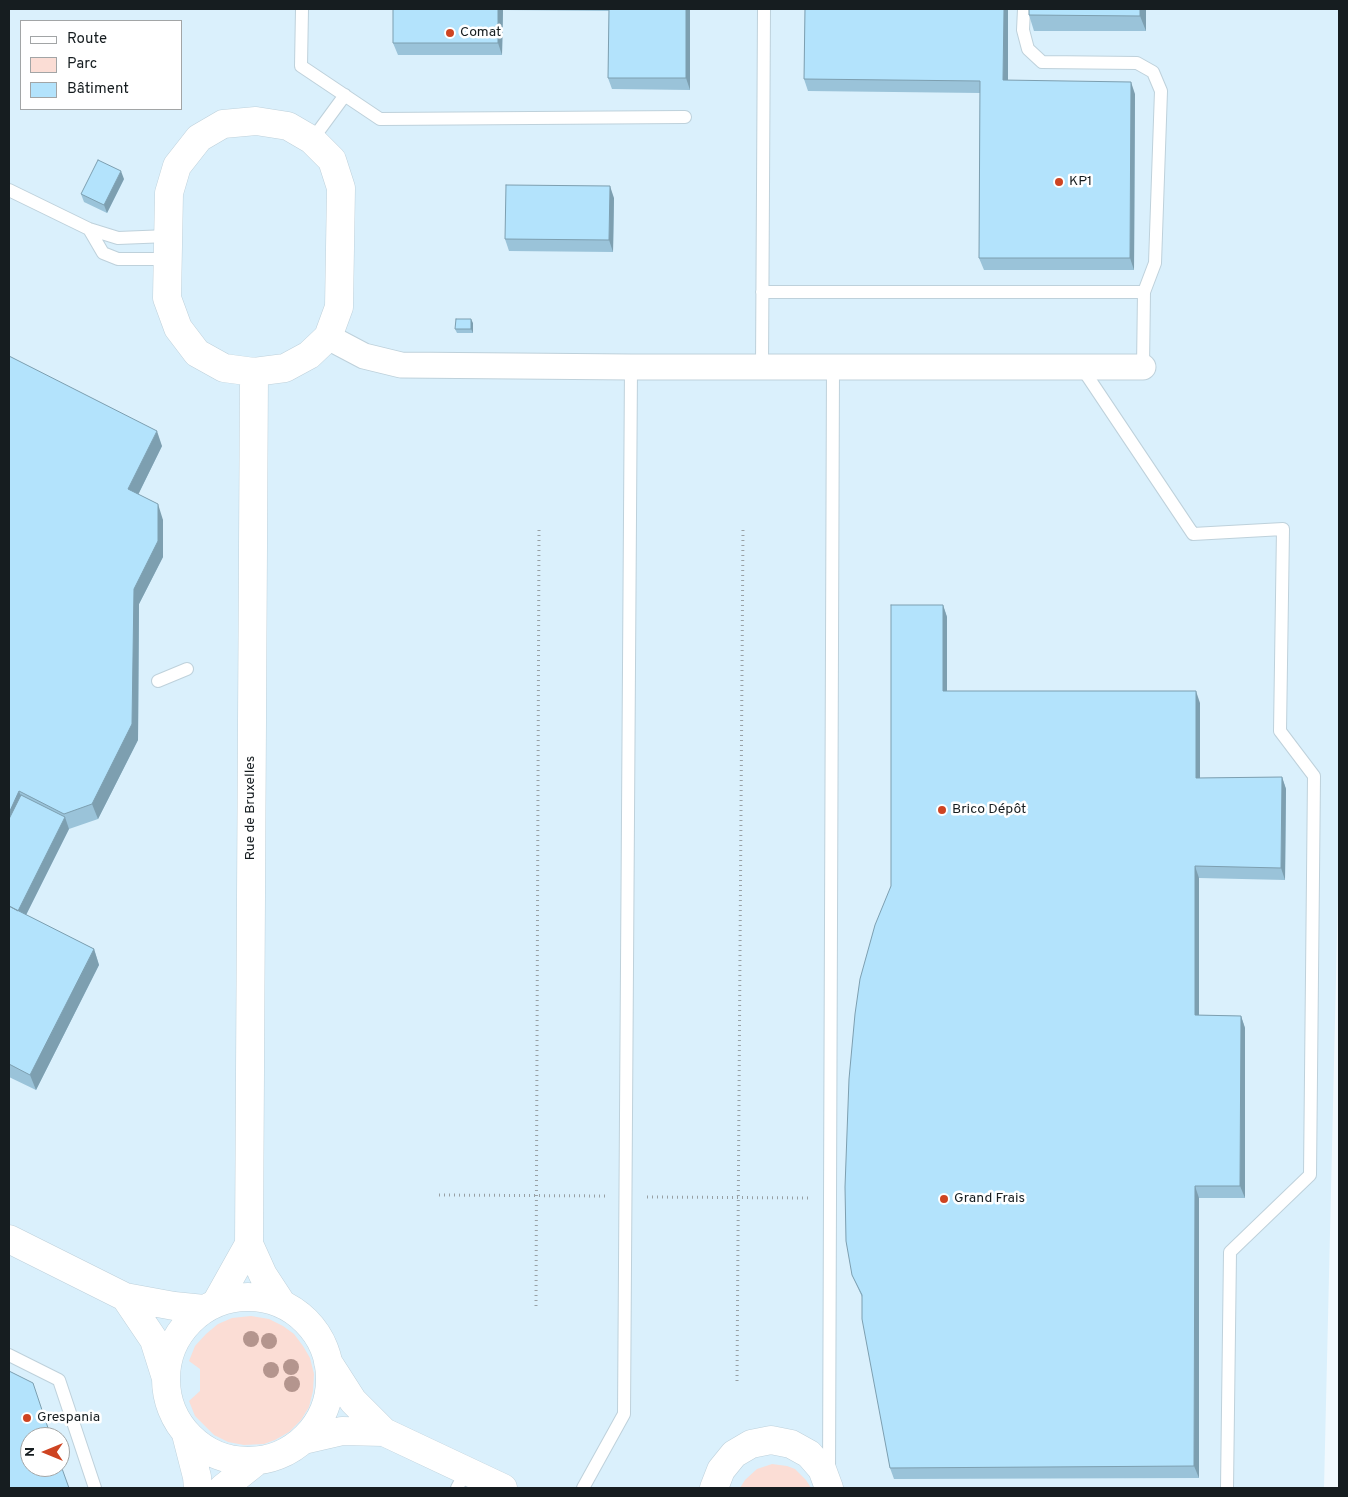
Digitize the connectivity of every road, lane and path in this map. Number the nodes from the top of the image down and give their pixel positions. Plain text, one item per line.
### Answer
1 (302, 9) edge
2 (764, 9) edge
3 (1024, 9) edge
4 (345, 95) junction
5 (685, 117) dead end
6 (312, 140) junction
7 (9, 190) edge
8 (89, 230) junction
9 (167, 248) junction
10 (762, 292) junction
11 (1144, 292) junction
12 (328, 337) junction
13 (762, 366) junction
14 (833, 366) junction
15 (631, 367) junction
16 (1143, 367) joint
17 (1082, 368) junction
18 (254, 372) junction
19 (539, 529) dead end
20 (743, 529) dead end
21 (187, 669) dead end
22 (158, 681) dead end
23 (9, 1239) edge
24 (249, 1244) junction
25 (125, 1297) junction
26 (282, 1304) junction
27 (210, 1306) junction
28 (536, 1306) dead end
29 (9, 1355) edge
30 (328, 1362) junction
31 (166, 1376) junction
32 (736, 1381) dead end
33 (384, 1432) junction
34 (186, 1434) junction
35 (303, 1440) junction
36 (257, 1461) junction
37 (462, 1480) edge
38 (95, 1488) edge
39 (198, 1488) edge
40 (223, 1488) edge
41 (503, 1488) edge
42 (583, 1488) edge
43 (714, 1488) edge
44 (829, 1488) edge
45 (1227, 1488) edge

1 - 4 lane
2 - 10 lane
3 - 11 lane
4 - 5 lane
4 - 6 lane
6 - 9 street
6 - 12 street
7 - 8 lane
8 - 9 lane
8 - 9 lane
9 - 18 street
10 - 11 lane
10 - 13 lane
11 - 16 lane
12 - 15 street
12 - 18 street
13 - 14 street
13 - 15 street
14 - 17 street
14 - 44 lane
15 - 42 lane
16 - 17 street
17 - 45 lane
18 - 24 street, Rue de Bruxelles
19 - 28 path
20 - 32 path
21 - 22 lane
23 - 25 street
24 - 26 street, Rue de Bruxelles
24 - 27 street, Rue de Bruxelles
25 - 27 street
25 - 31 street
26 - 27 street
26 - 30 street
27 - 31 street
29 - 38 lane
30 - 33 street
30 - 35 street
31 - 34 street
33 - 35 street
33 - 37 street
34 - 36 street
34 - 39 street
35 - 36 street
36 - 40 street
37 - 41 street
43 - 44 street

